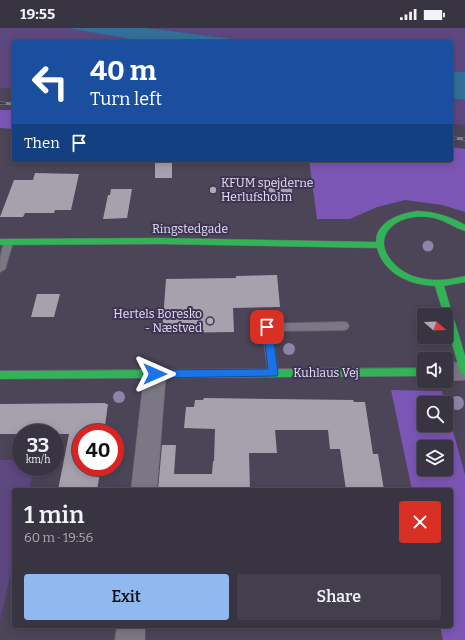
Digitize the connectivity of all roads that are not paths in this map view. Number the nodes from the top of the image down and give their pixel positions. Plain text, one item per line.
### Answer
1 (465, 228) edge
2 (4, 242) edge
3 (380, 245) junction
4 (0, 269) edge
5 (465, 279) edge
6 (439, 285) junction
7 (344, 326) dead end
8 (465, 371) edge
9 (417, 372) edge
10 (453, 372) edge
11 (273, 373) junction
12 (155, 374) junction
13 (0, 375) edge
14 (144, 488) edge
15 (131, 628) edge
16 (130, 640) edge

1 - 3 street
2 - 3 street, Ringstedgade
2 - 4 lane
3 - 6 street
5 - 6 street
6 - 8 street
7 - 11 lane
8 - 10 street
9 - 11 street, Kuhlaus Vej
11 - 12 street, Kuhlaus Vej
12 - 13 street, Kuhlaus Vej
12 - 14 street
15 - 16 street

